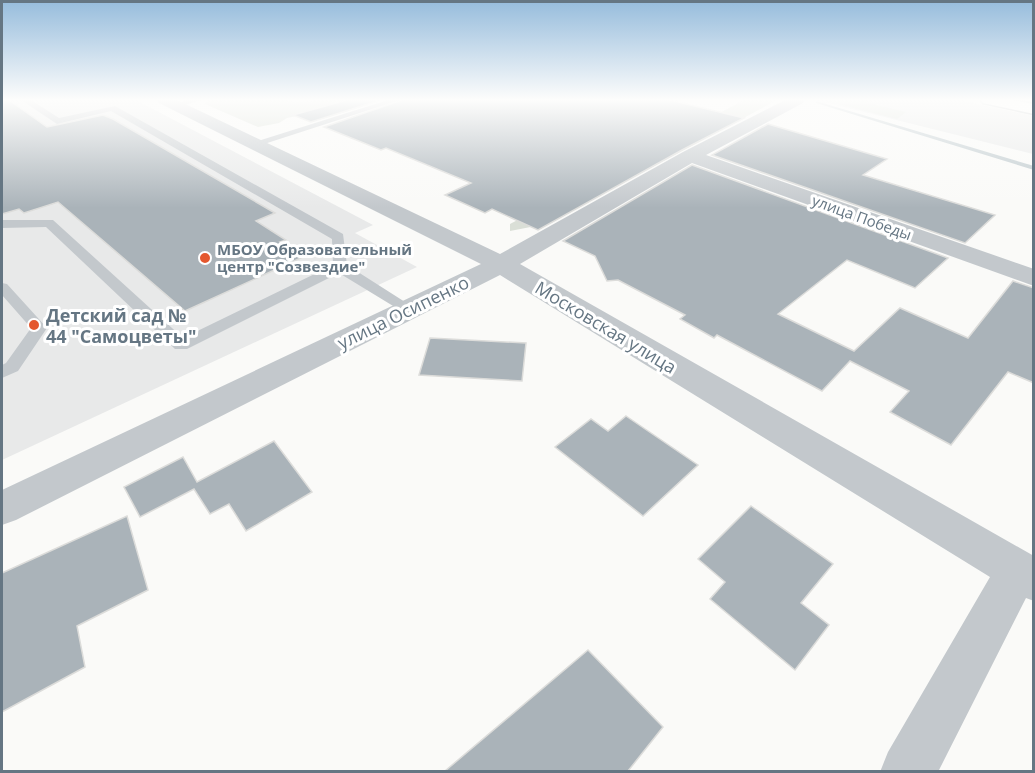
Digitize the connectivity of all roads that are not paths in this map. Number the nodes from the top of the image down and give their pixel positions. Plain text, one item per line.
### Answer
1 (161, 136) edge
2 (242, 136) edge
3 (279, 136) edge
4 (728, 136) edge
5 (257, 143) junction
6 (690, 156) junction
7 (2, 224) edge
8 (501, 264) junction
9 (340, 267) junction
10 (1034, 278) edge
11 (2, 287) edge
12 (408, 309) junction
13 (2, 372) edge
14 (2, 508) edge
15 (1025, 575) edge
16 (908, 771) edge

1 - 9 lane
2 - 5 street, Московская улица
3 - 5 lane
4 - 6 street, улица Осипенко
5 - 8 street, Московская улица
6 - 8 street, улица Осипенко
6 - 10 street, улица Победы
7 - 9 lane
8 - 12 street, улица Осипенко
8 - 15 street, Московская улица
9 - 12 lane
11 - 13 lane
12 - 14 street, улица Осипенко
15 - 16 street

